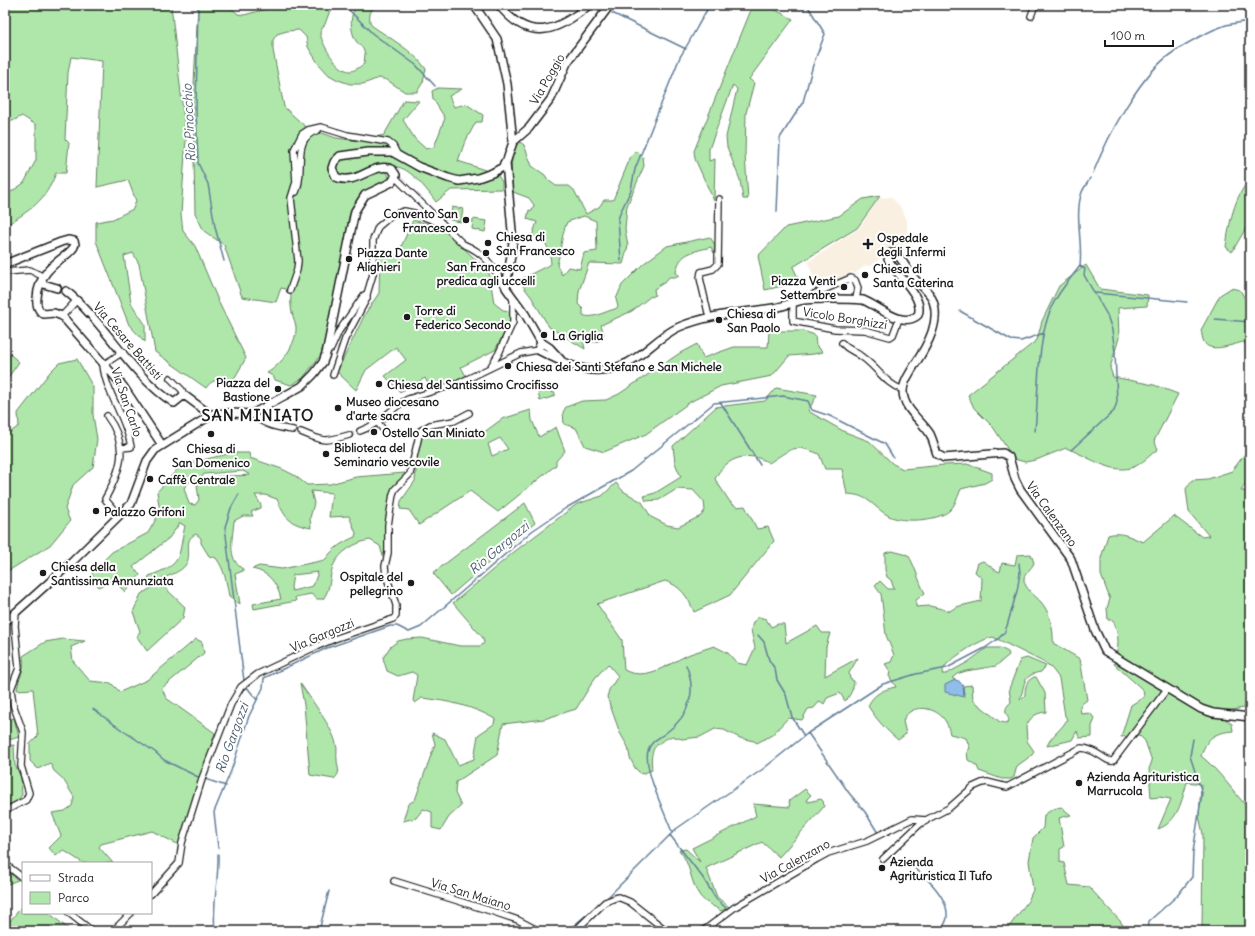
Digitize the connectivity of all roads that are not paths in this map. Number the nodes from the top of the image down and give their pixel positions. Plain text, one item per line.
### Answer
1 (474, 5) edge
2 (499, 5) edge
3 (589, 5) edge
4 (610, 5) edge
5 (1035, 5) edge
6 (1031, 16) dead end
7 (513, 142) junction
8 (397, 154) junction
9 (505, 166) junction
10 (396, 178) junction
11 (719, 199) dead end
12 (442, 224) junction
13 (5, 264) edge
14 (5, 272) edge
15 (41, 279) junction
16 (57, 288) dead end
17 (506, 288) junction
18 (290, 290) dead end
19 (66, 291) dead end
20 (367, 294) junction
21 (513, 299) junction
22 (77, 300) junction
23 (812, 300) junction
24 (856, 300) junction
25 (793, 303) junction
26 (62, 316) junction
27 (709, 318) junction
28 (899, 319) junction
29 (541, 342) junction
30 (842, 343) dead end
31 (327, 350) junction
32 (538, 350) junction
33 (123, 352) junction
34 (561, 360) junction
35 (104, 364) junction
36 (490, 368) junction
37 (333, 376) dead end
38 (170, 378) dead end
39 (903, 390) junction
40 (184, 396) junction
41 (470, 413) dead end
42 (252, 414) junction
43 (211, 415) junction
44 (107, 416) dead end
45 (293, 430) dead end
46 (360, 431) tunnel mouth
47 (301, 432) dead end
48 (349, 435) tunnel mouth
49 (162, 445) junction
50 (121, 448) junction
51 (119, 516) junction
52 (16, 612) junction
53 (5, 622) edge
54 (1167, 689) junction
55 (1250, 717) edge
56 (5, 811) edge
57 (926, 820) junction
58 (882, 859) dead end
59 (5, 864) edge
60 (22, 877) edge
61 (394, 881) dead end
62 (152, 893) edge
63 (70, 914) edge
64 (130, 914) edge
65 (92, 931) edge
66 (113, 931) edge
67 (540, 931) edge
68 (575, 931) edge
69 (668, 931) edge
70 (703, 931) edge

1 - 7 main road
2 - 3 main road
4 - 7 main road, Via Poggio
5 - 6 street
7 - 9 main road
8 - 9 main road
8 - 10 main road
8 - 18 street
9 - 17 main road
10 - 12 street
10 - 31 main road
11 - 27 street
12 - 17 street
12 - 20 street
13 - 15 main road
14 - 15 street
15 - 16 main road
15 - 26 main road
17 - 21 main road
19 - 22 main road, Via Cesare Battisti
20 - 31 street
20 - 37 street
21 - 29 main road
21 - 36 street
22 - 26 street
22 - 33 main road, Via Cesare Battisti
23 - 24 main road
23 - 24 street
23 - 25 main road
24 - 28 main road
25 - 27 main road
25 - 28 street, Vicolo Borghizzi
26 - 35 main road
27 - 34 main road
28 - 39 main road
29 - 32 main road
29 - 34 main road
30 - 39 street
31 - 42 main road
32 - 34 main road
32 - 36 street
33 - 35 street
33 - 40 main road, Via Cesare Battisti
35 - 49 main road
35 - 50 street, Via San Carlo
36 - 46 street
38 - 40 street
39 - 54 main road, Via Calenzano
40 - 43 main road
41 - 62 street, Via Gargozzi
42 - 43 main road
42 - 45 street
43 - 49 main road
44 - 50 street
47 - 48 street
49 - 51 main road
50 - 51 street
51 - 52 main road
52 - 53 main road
52 - 56 street
54 - 55 main road, Via Calenzano
54 - 57 street, Via Calenzano
57 - 58 street, Via Calenzano
57 - 70 street, Via Calenzano
59 - 60 street
61 - 67 street, Via San Maiano
63 - 65 street
64 - 66 street
68 - 69 street

